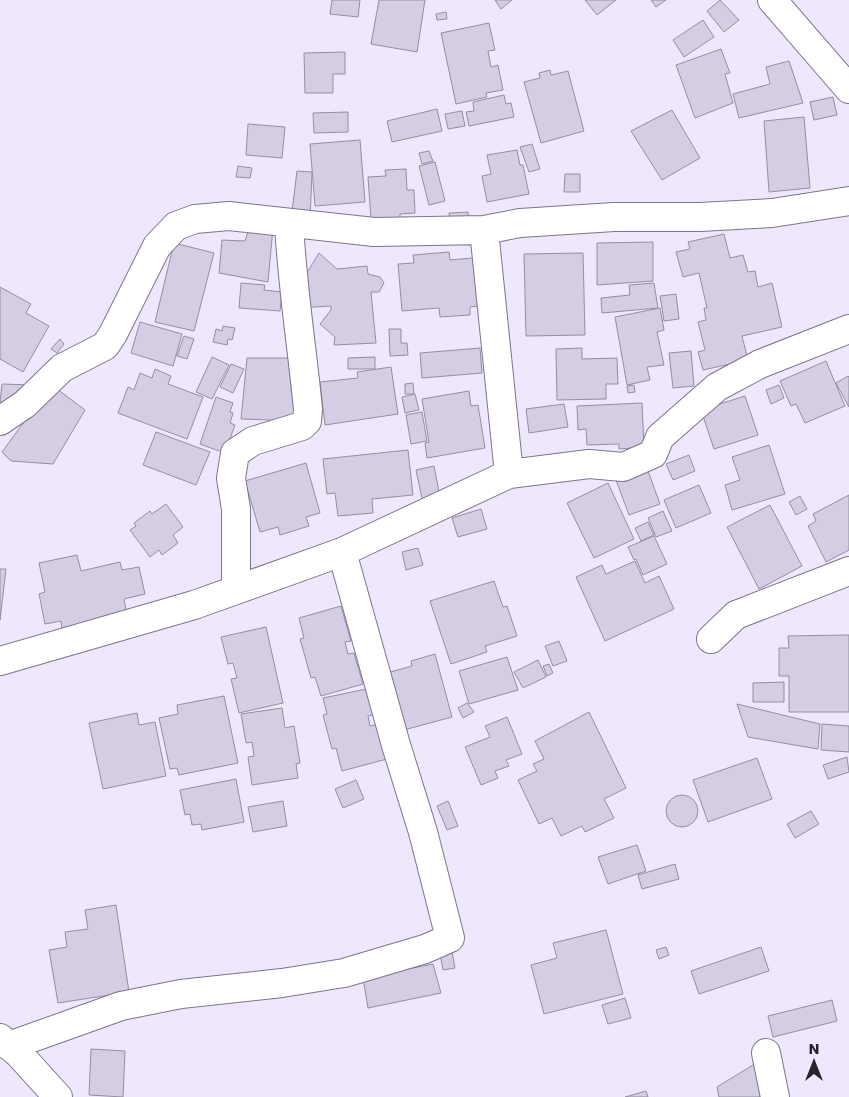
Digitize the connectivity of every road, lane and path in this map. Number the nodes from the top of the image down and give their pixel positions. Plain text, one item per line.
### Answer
1 (772, 0) edge
2 (849, 88) edge
3 (849, 201) edge
4 (289, 223) junction
5 (484, 230) junction
6 (849, 329) edge
7 (0, 421) edge
8 (509, 474) junction
9 (342, 552) junction
10 (849, 571) edge
11 (236, 590) junction
12 (711, 639) dead end
13 (0, 661) edge
14 (5, 1042) edge
15 (766, 1054) dead end
16 (58, 1097) edge
17 (776, 1097) edge

1 - 2 street
3 - 5 street
4 - 5 street
4 - 7 street
4 - 11 street
5 - 8 street
6 - 8 street
8 - 9 street
9 - 11 street
9 - 14 street
10 - 12 street
11 - 13 street
14 - 16 street
15 - 17 street

